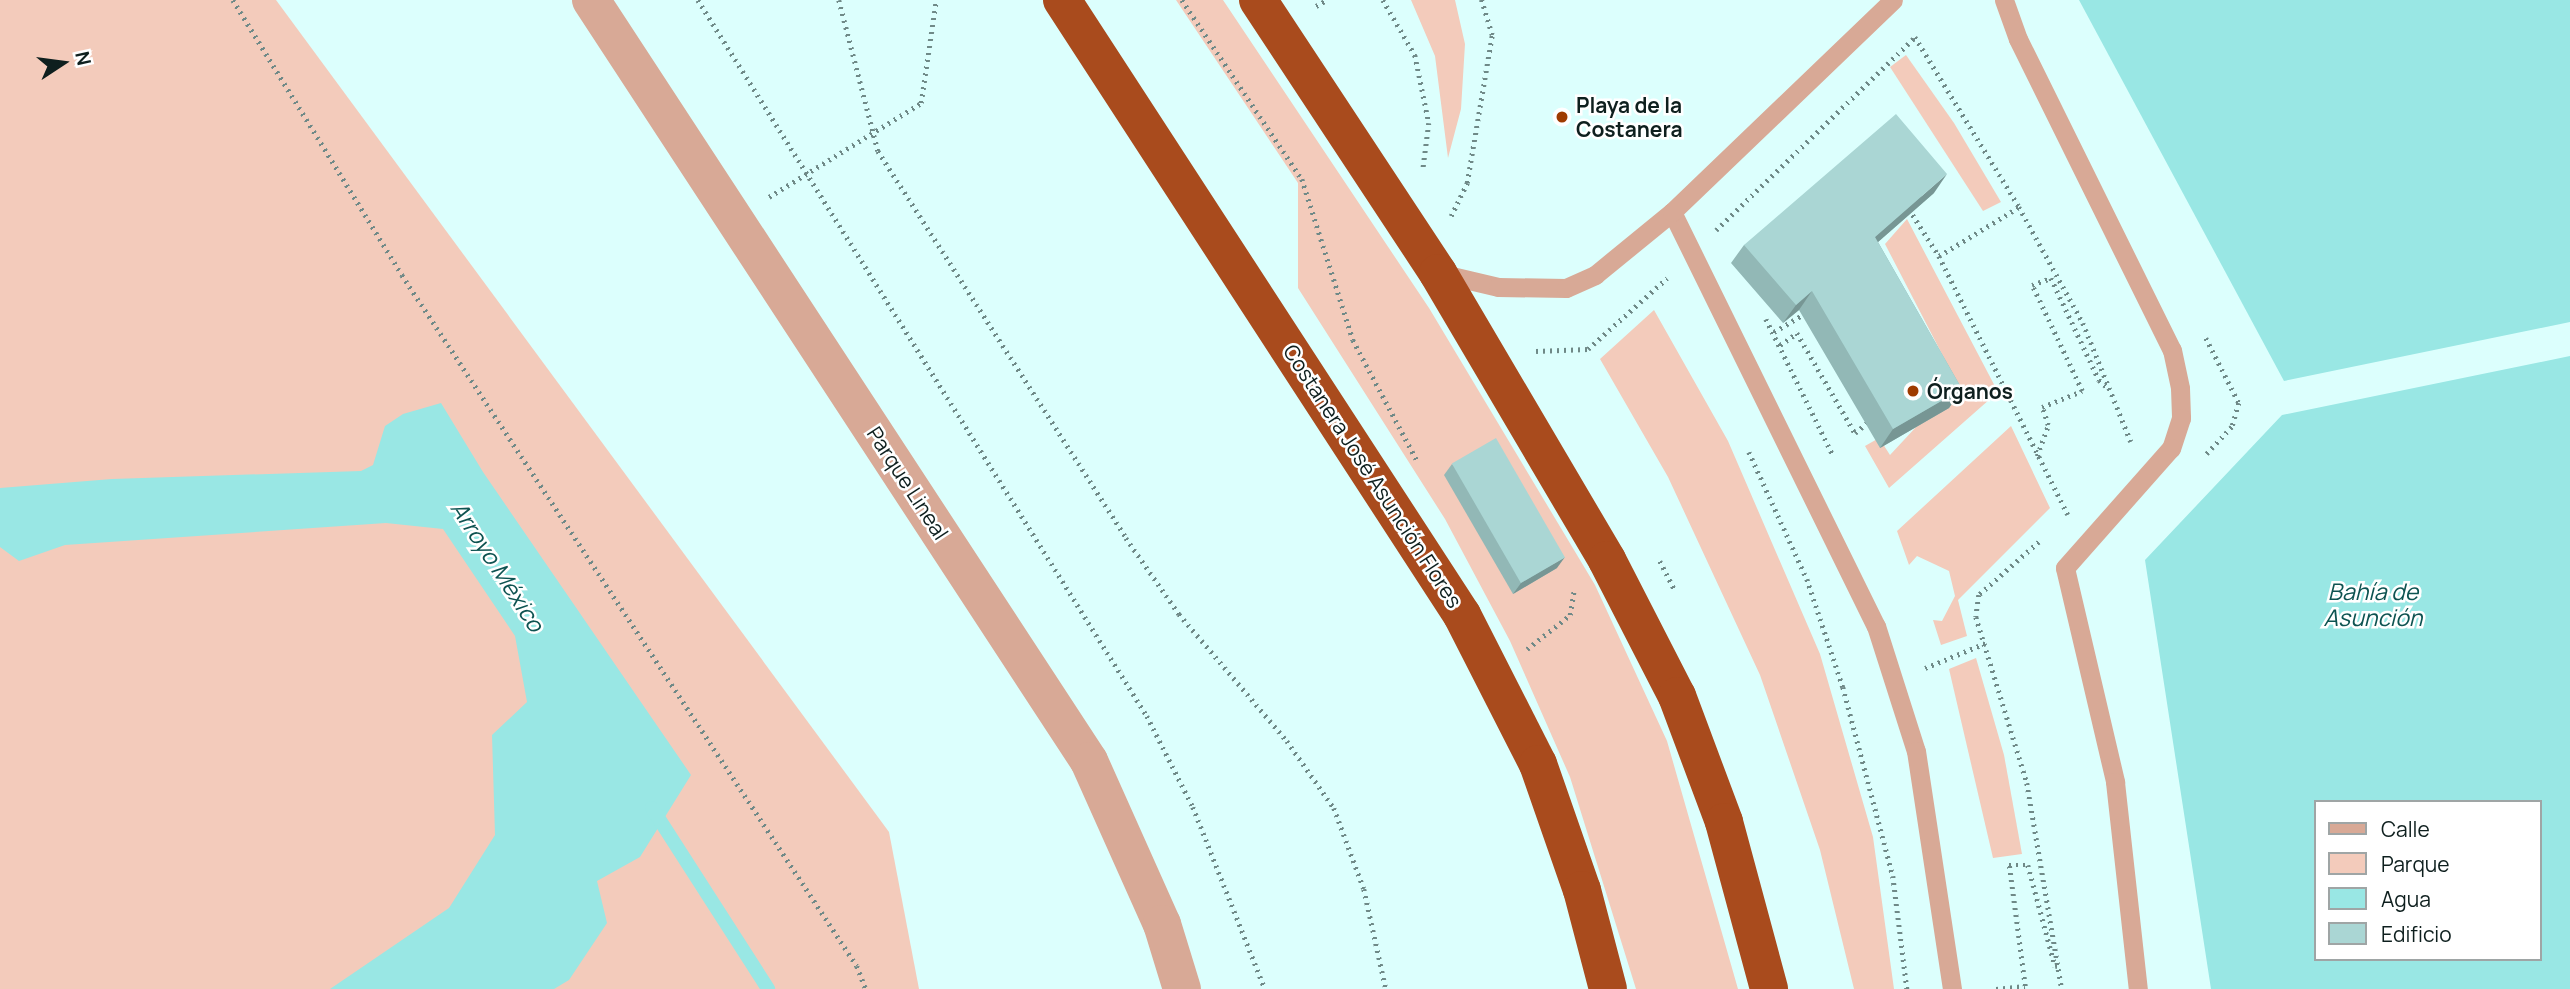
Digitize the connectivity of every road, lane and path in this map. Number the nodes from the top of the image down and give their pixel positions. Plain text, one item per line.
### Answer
1 (233, 0) edge
2 (591, 0) edge
3 (698, 0) edge
4 (839, 0) edge
5 (936, 0) edge
6 (1062, 0) edge
7 (1258, 0) edge
8 (1327, 0) edge
9 (1383, 0) edge
10 (1481, 0) edge
11 (1893, 0) edge
12 (2004, 0) edge
13 (1316, 6) dead end
14 (871, 133) junction
15 (1423, 170) dead end
16 (805, 174) junction
17 (767, 198) dead end
18 (2019, 207) junction
19 (1672, 212) junction
20 (1897, 213) edge
21 (1447, 224) dead end
22 (1693, 253) junction
23 (1939, 256) junction
24 (1437, 273) junction
25 (1665, 279) junction
26 (1671, 291) dead end
27 (1813, 308) edge
28 (1774, 332) dead end
29 (1780, 345) dead end
30 (1536, 351) dead end
31 (2110, 390) junction
32 (1862, 411) edge
33 (1745, 444) dead end
34 (2134, 449) dead end
35 (2037, 456) junction
36 (2068, 516) junction
37 (2062, 522) dead end
38 (2047, 536) dead end
39 (2083, 542) junction
40 (1986, 643) junction
41 (1919, 670) dead end
42 (2061, 965) junction
43 (866, 989) edge
44 (1182, 989) edge
45 (1265, 989) edge
46 (1386, 989) edge
47 (1608, 989) edge
48 (1769, 989) edge
49 (1907, 989) edge
50 (1952, 989) edge
51 (1996, 989) edge
52 (2062, 989) edge
53 (2138, 989) edge

1 - 43 path
2 - 44 street, Parque Lineal
3 - 16 path
4 - 14 path
5 - 14 path
6 - 47 highway, Costanera José Asunción Flores
7 - 24 highway
8 - 13 path
9 - 15 path
10 - 21 path
11 - 19 lane
12 - 39 lane
14 - 16 path
14 - 46 path
16 - 17 path
16 - 45 path
18 - 22 path
18 - 23 path
18 - 31 path
19 - 22 lane
19 - 24 lane
20 - 23 path
22 - 25 path
22 - 50 lane
23 - 35 path
24 - 48 highway
25 - 26 path
25 - 30 path
27 - 28 path
29 - 32 path
31 - 34 path
31 - 35 path
33 - 49 path
35 - 36 path
36 - 37 path
36 - 39 path
38 - 40 path
39 - 53 lane
40 - 41 path
40 - 42 path
42 - 51 path
42 - 52 path

